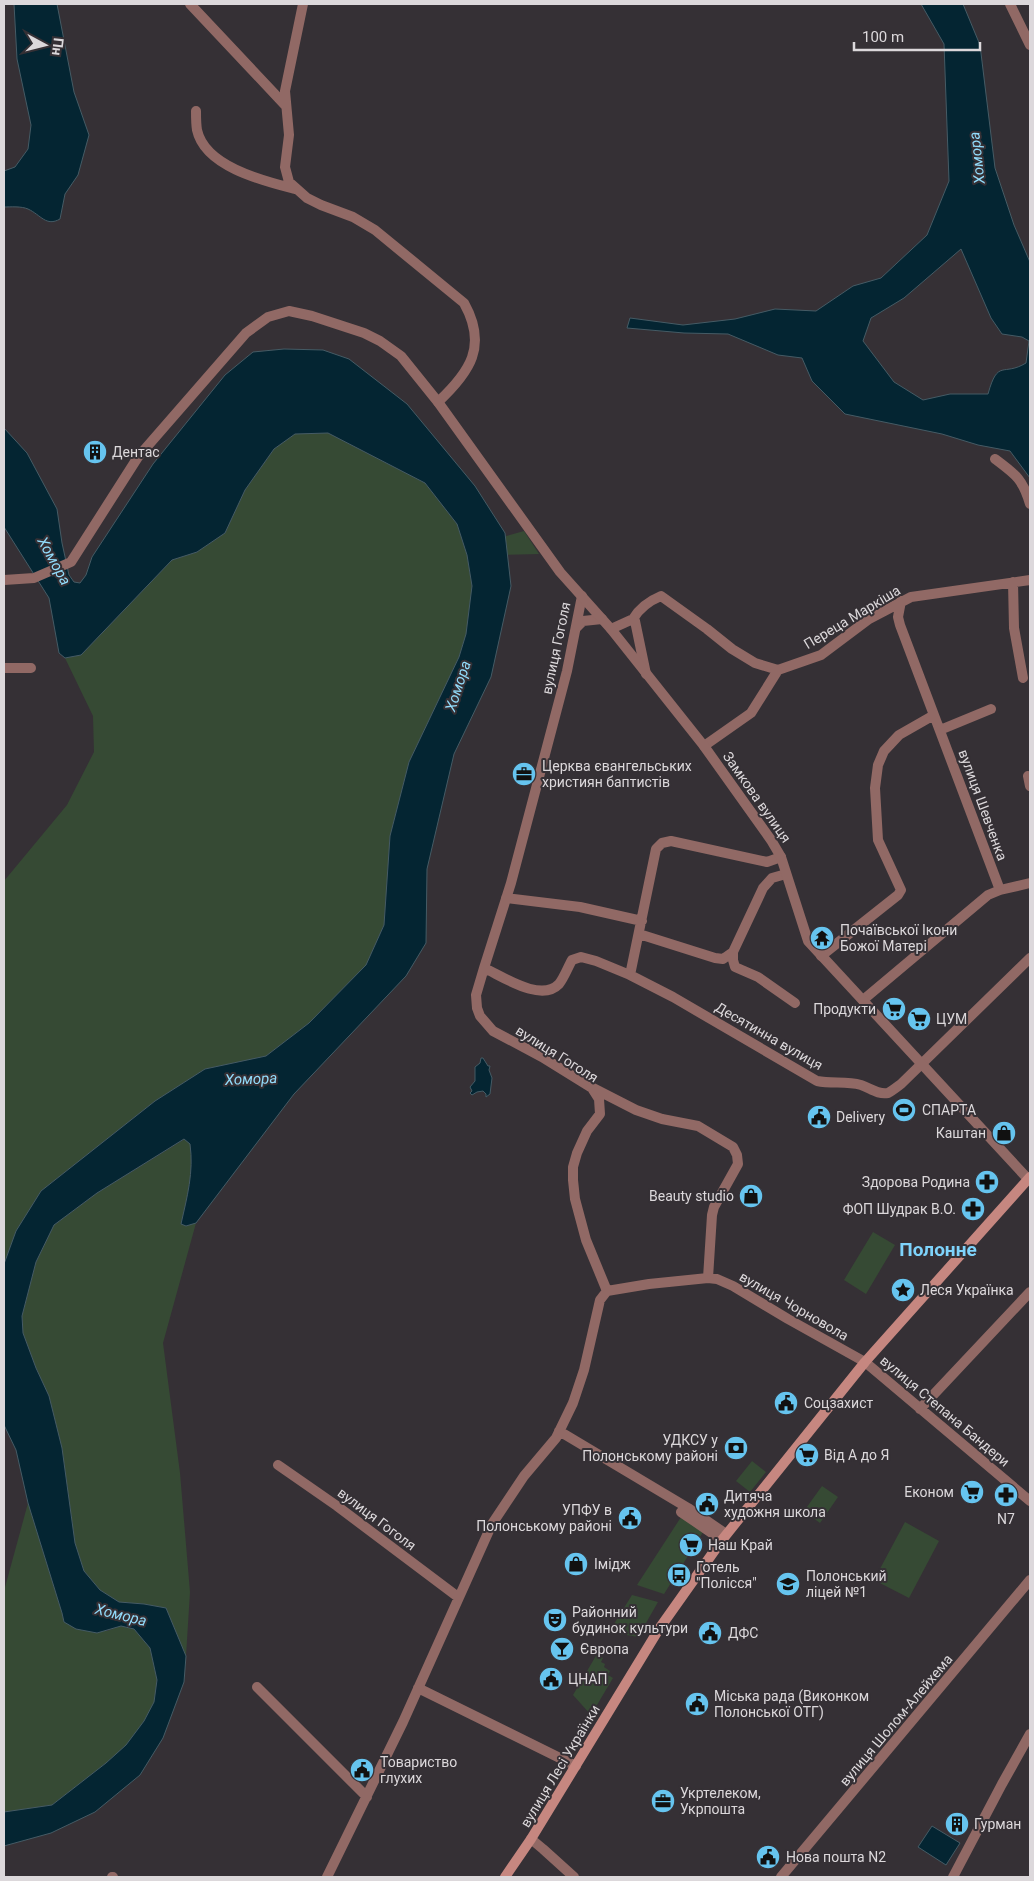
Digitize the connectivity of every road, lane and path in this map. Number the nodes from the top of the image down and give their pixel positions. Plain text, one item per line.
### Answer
1 (190, 4) edge
2 (303, 4) edge
3 (1010, 4) edge
4 (1030, 45) edge
5 (281, 94) junction
6 (196, 111) dead end
7 (285, 167) junction
8 (272, 183) junction
9 (298, 190) junction
10 (438, 402) junction
11 (995, 459) dead end
12 (1030, 504) edge
13 (4, 580) edge
14 (1030, 580) edge
15 (1013, 582) junction
16 (582, 596) junction
17 (901, 602) junction
18 (886, 610) junction
19 (602, 619) junction
20 (633, 619) junction
21 (899, 621) junction
22 (576, 628) junction
23 (611, 629) junction
24 (4, 668) edge
25 (31, 668) dead end
26 (778, 670) junction
27 (646, 675) junction
28 (1023, 678) dead end
29 (991, 709) dead end
30 (934, 715) junction
31 (940, 730) junction
32 (704, 746) junction
33 (781, 857) junction
34 (767, 862) junction
35 (786, 874) junction
36 (772, 878) junction
37 (1030, 883) edge
38 (1000, 890) junction
39 (506, 898) junction
40 (642, 921) junction
41 (639, 934) junction
42 (733, 952) junction
43 (821, 956) junction
44 (715, 958) junction
45 (1030, 958) edge
46 (735, 967) junction
47 (484, 968) junction
48 (630, 975) junction
49 (863, 1000) junction
50 (795, 1003) dead end
51 (921, 1064) junction
52 (592, 1088) junction
53 (618, 1102) junction
54 (600, 1114) junction
55 (1029, 1178) edge
56 (708, 1278) junction
57 (607, 1291) junction
58 (1030, 1292) edge
59 (865, 1362) junction
60 (920, 1409) junction
61 (557, 1435) junction
62 (278, 1465) dead end
63 (1030, 1501) edge
64 (724, 1537) junction
65 (1030, 1580) edge
66 (458, 1597) junction
67 (257, 1687) dead end
68 (418, 1688) junction
69 (1030, 1734) edge
70 (576, 1766) junction
71 (367, 1797) junction
72 (531, 1840) junction
73 (327, 1877) edge
74 (505, 1877) edge
75 (574, 1877) edge
76 (782, 1877) edge
77 (952, 1877) edge

1 - 5 street
2 - 5 street
3 - 4 street
5 - 7 street
6 - 8 street
7 - 8 street
7 - 9 street
8 - 9 street
9 - 10 street
10 - 13 street, Замкова вулиця
10 - 16 street, Замкова вулиця
11 - 12 street
14 - 15 street, Переца Маркіша
15 - 17 street, Переца Маркіша
15 - 28 street
16 - 19 street, Замкова вулиця
16 - 22 street, вулиця Гоголя
17 - 18 street, Переца Маркіша
17 - 21 street, вулиця Шевченка
18 - 21 street
18 - 26 street, Переца Маркіша
19 - 22 street
19 - 23 street, Замкова вулиця
20 - 23 street
20 - 26 street
20 - 27 street
21 - 30 street, вулиця Шевченка
22 - 39 street, вулиця Гоголя
23 - 27 street, Замкова вулиця
24 - 25 street
26 - 32 street
27 - 32 street, Замкова вулиця
29 - 31 street
30 - 31 street, вулиця Шевченка
30 - 43 street
31 - 38 street, вулиця Шевченка
32 - 33 street, Замкова вулиця
33 - 34 street
33 - 35 street, Замкова вулиця
34 - 36 street
34 - 40 street
35 - 36 street
35 - 43 street, Замкова вулиця
36 - 42 street
37 - 38 street
38 - 49 street
39 - 40 street
39 - 47 street, вулиця Гоголя
40 - 41 street
41 - 44 street
41 - 48 street
42 - 44 street
42 - 46 street
43 - 49 street, Замкова вулиця
44 - 46 street
45 - 51 street
46 - 50 street
47 - 48 street, Десятинна вулиця
47 - 52 street, вулиця Гоголя
48 - 51 street, Десятинна вулиця
49 - 51 street, Замкова вулиця
51 - 55 street, Замкова вулиця
52 - 53 street
52 - 54 street, вулиця Гоголя
53 - 54 street
53 - 56 street
54 - 57 street
55 - 59 main road, вулиця Лесі Українки
56 - 57 street, вулиця Чорновола
56 - 59 street, вулиця Чорновола
57 - 61 street
58 - 60 street
59 - 60 street, вулиця Степана Бандери
59 - 64 main road, вулиця Лесі Українки
60 - 63 street, вулиця Степана Бандери
61 - 64 street
61 - 66 street
62 - 66 street, вулиця Гоголя
64 - 70 main road, вулиця Лесі Українки
65 - 76 street, вулиця Шолом-Алейхема
66 - 68 street
67 - 71 street
68 - 70 street
68 - 71 street
69 - 77 street
70 - 72 main road, вулиця Лесі Українки
71 - 73 street
72 - 74 main road, вулиця Лесі Українки
72 - 75 street

